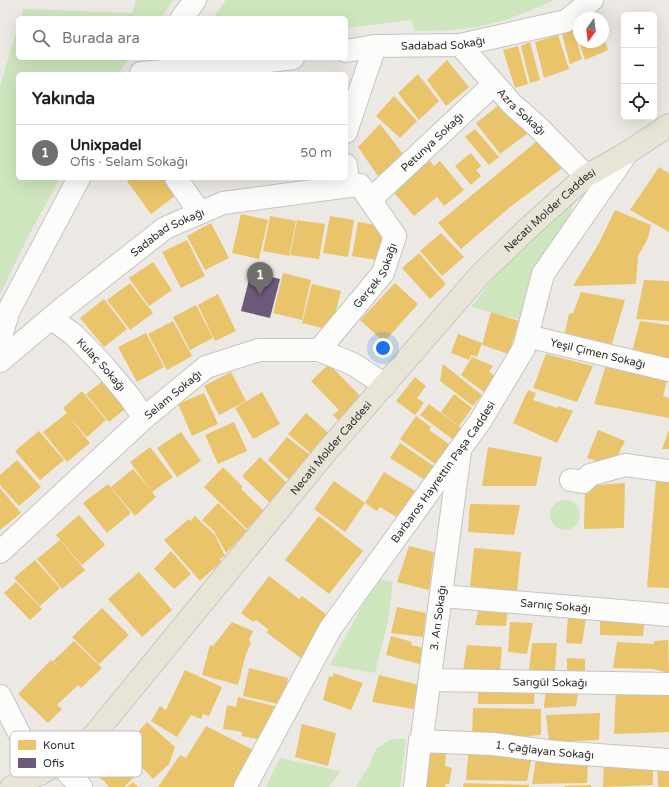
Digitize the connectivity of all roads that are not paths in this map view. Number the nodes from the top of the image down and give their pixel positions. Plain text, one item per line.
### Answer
1 (195, 0) edge
2 (592, 0) edge
3 (183, 16) edge
4 (460, 45) junction
5 (375, 46) junction
6 (348, 50) edge
7 (277, 60) edge
8 (145, 68) edge
9 (494, 84) junction
10 (669, 125) edge
11 (348, 126) edge
12 (627, 153) junction
13 (348, 176) edge
14 (586, 176) junction
15 (78, 180) edge
16 (177, 180) edge
17 (329, 180) edge
18 (370, 200) junction
19 (200, 213) junction
20 (51, 318) junction
21 (527, 336) junction
22 (0, 339) edge
23 (319, 350) junction
24 (0, 361) edge
25 (669, 370) edge
26 (385, 385) junction
27 (144, 418) junction
28 (461, 448) junction
29 (669, 471) edge
30 (571, 480) dead end
31 (0, 552) edge
32 (442, 596) junction
33 (669, 615) edge
34 (430, 680) junction
35 (669, 684) edge
36 (0, 696) edge
37 (18, 731) edge
38 (97, 731) edge
39 (420, 741) junction
40 (669, 760) edge
41 (33, 777) edge
42 (72, 777) edge
43 (11, 787) edge
44 (81, 787) edge
45 (245, 787) edge
46 (415, 787) edge

1 - 3 street
2 - 4 street, Sadabad Sokağı
4 - 5 street, Sadabad Sokağı
4 - 9 street, Azra Sokağı
5 - 6 street, Sadabad Sokağı
5 - 11 street
7 - 8 street
9 - 14 street, Azra Sokağı
9 - 18 street, Petunya Sokağı
10 - 12 main road, Necati Molder Caddesi
12 - 14 main road, Necati Molder Caddesi
12 - 21 street, Barbaros Hayrettin Paşa Caddesi
13 - 18 street, Gerçek Sokağı
14 - 26 main road, Necati Molder Caddesi
15 - 22 street
16 - 19 street
17 - 19 street, Sadabad Sokağı
18 - 23 street, Gerçek Sokağı
19 - 20 street, Sadabad Sokağı
20 - 24 street, Sadabad Sokağı
20 - 27 street, Kulaç Sokağı
21 - 25 street, Yeşil Çimen Sokağı
21 - 28 street, Barbaros Hayrettin Paşa Caddesi
23 - 26 street, Selam Sokağı
23 - 27 street, Selam Sokağı
26 - 38 main road, Necati Molder Caddesi
27 - 31 street, Selam Sokağı
28 - 32 street, 3. Arı Sokağı
28 - 45 street, Barbaros Hayrettin Paşa Caddesi
29 - 30 street
32 - 33 street, Sarnıç Sokağı
32 - 34 street, 3. Arı Sokağı
34 - 35 street, Sarıgül Sokağı
34 - 39 street, 3. Arı Sokağı
36 - 37 street
39 - 40 street, 1. Çağlayan Sokağı
39 - 46 street, 3. Arı Sokağı
41 - 43 main road, Necati Molder Caddesi
42 - 44 street

